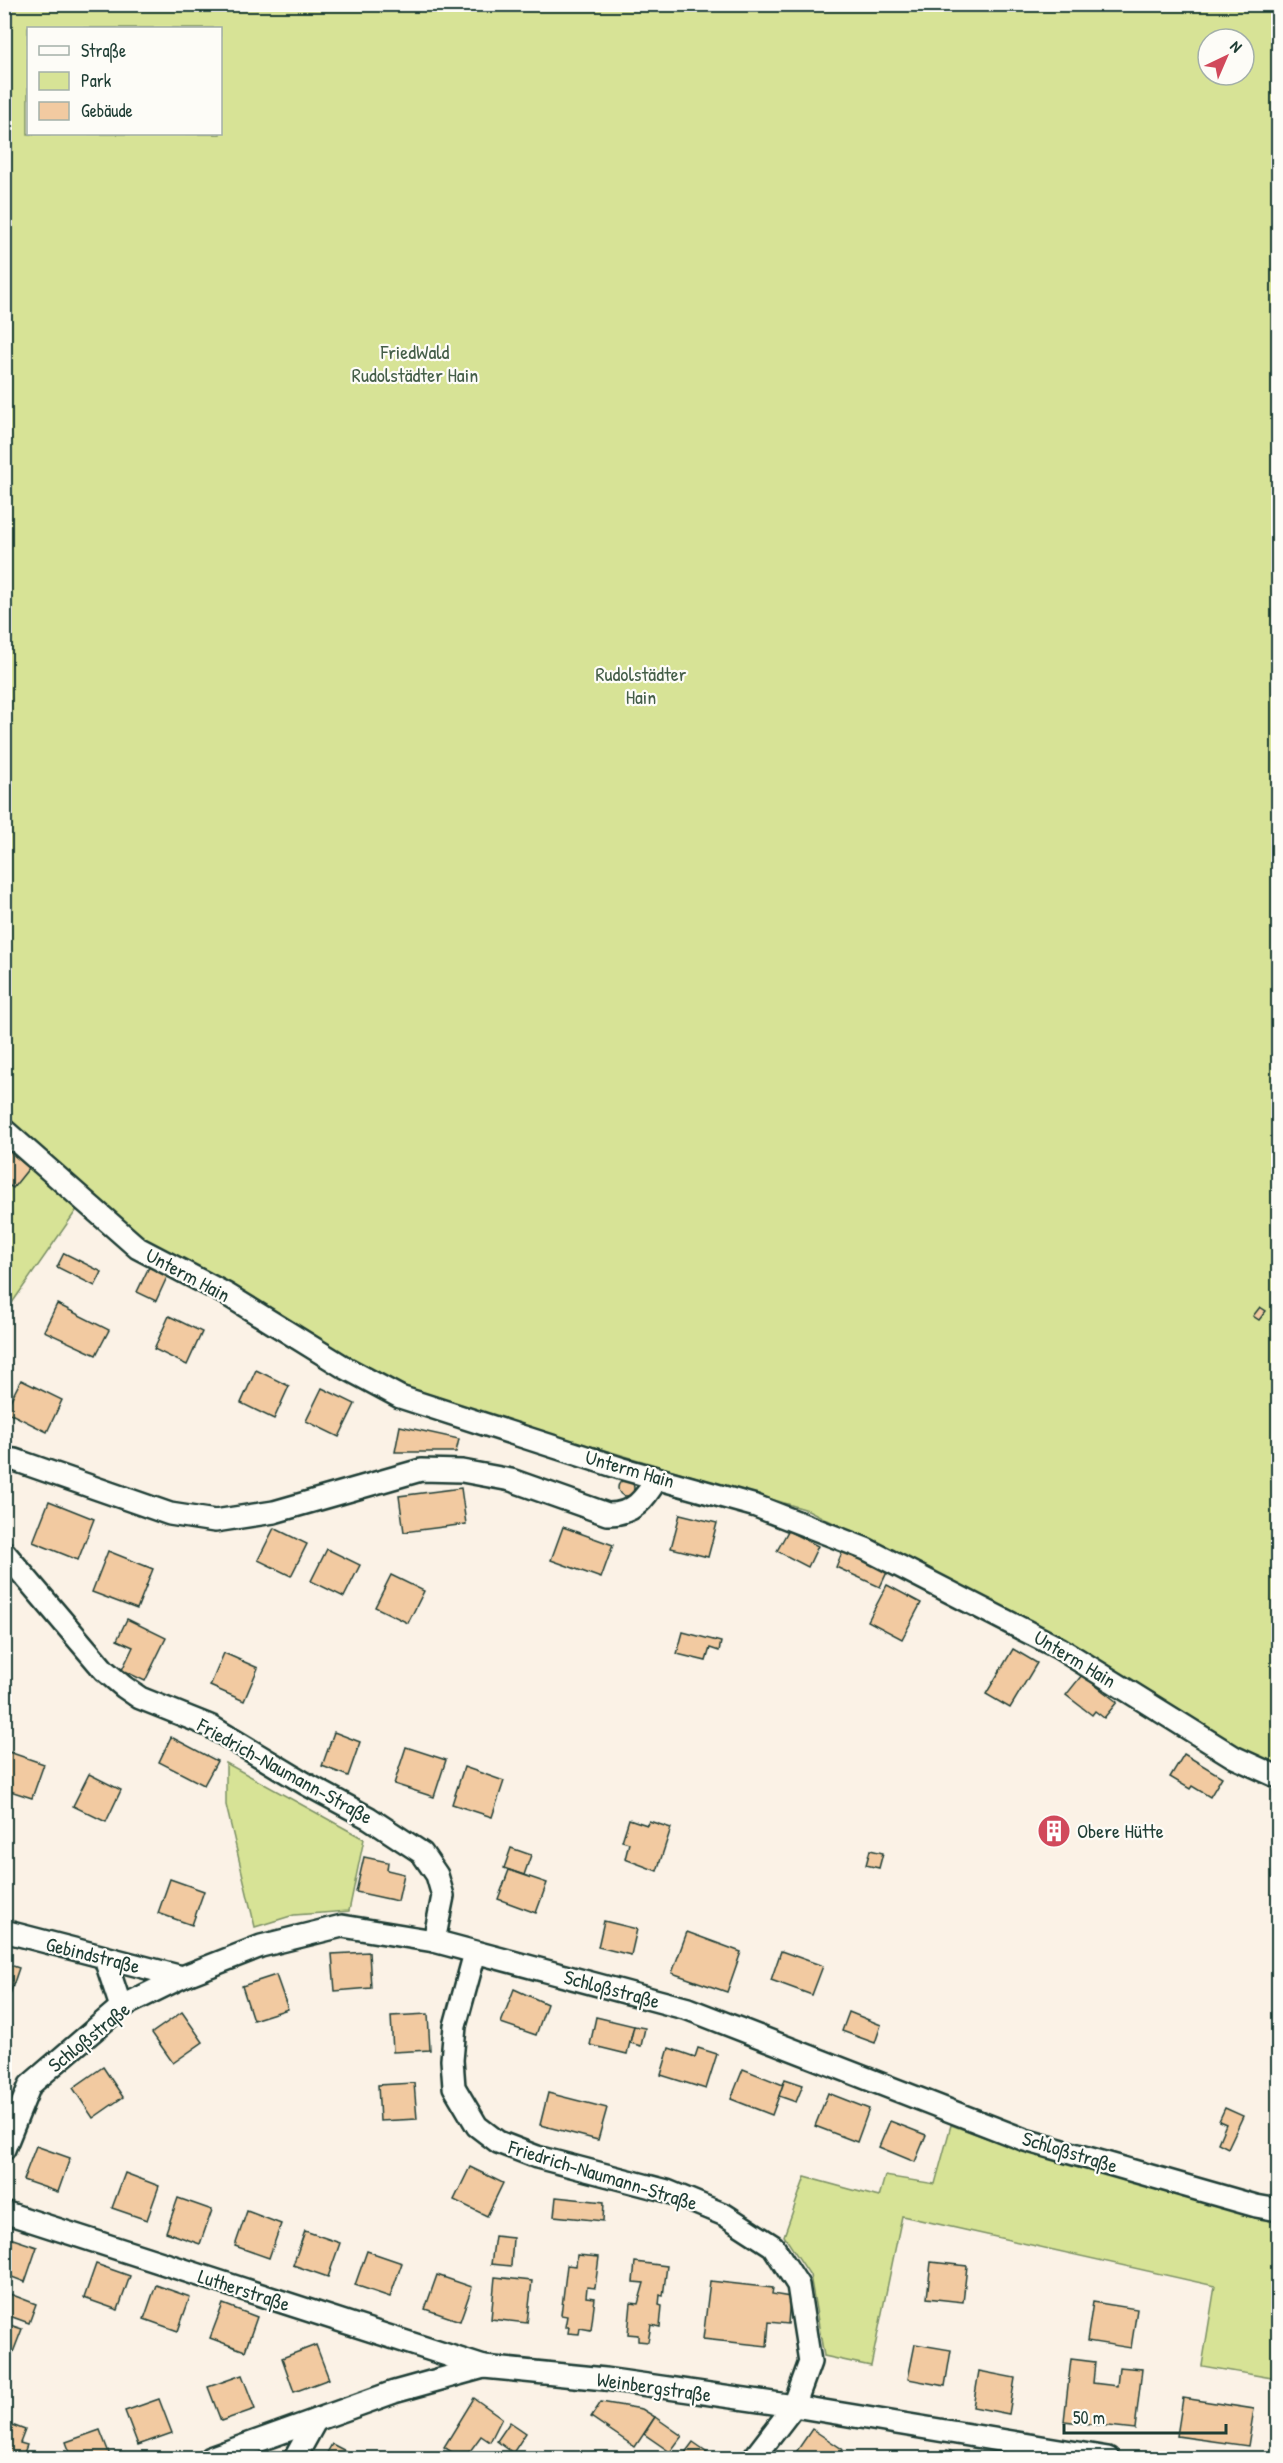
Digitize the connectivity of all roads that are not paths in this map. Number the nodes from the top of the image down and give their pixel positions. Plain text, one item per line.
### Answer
1 (4, 1130) edge
2 (4, 1459) edge
3 (657, 1478) junction
4 (4, 1552) edge
5 (1278, 1777) edge
6 (4, 1931) edge
7 (434, 1941) junction
8 (475, 1953) junction
9 (105, 1959) junction
10 (182, 1977) junction
11 (121, 2007) junction
12 (4, 2149) edge
13 (1278, 2210) edge
14 (4, 2212) edge
15 (484, 2367) junction
16 (794, 2406) junction
17 (316, 2420) junction
18 (210, 2458) edge
19 (295, 2458) edge
20 (754, 2458) edge
21 (1108, 2458) edge

1 - 3 street, Unterm Hain
2 - 3 street
3 - 5 street, Unterm Hain
4 - 7 street, Friedrich-Naumann-Straße
6 - 9 street, Gebindstraße
7 - 8 street, Schloßstraße
7 - 10 street, Schloßstraße
8 - 13 street, Schloßstraße
8 - 16 street, Friedrich-Naumann-Straße
9 - 10 street, Gebindstraße
9 - 11 street
10 - 11 street, Schloßstraße
11 - 12 street, Schloßstraße
14 - 15 street, Lutherstraße
15 - 16 street, Weinbergstraße
15 - 17 street, Weinbergstraße
16 - 20 street, Friedrich-Naumann-Straße
16 - 21 street, Weinbergstraße
17 - 18 street, Weinbergstraße
17 - 19 street

